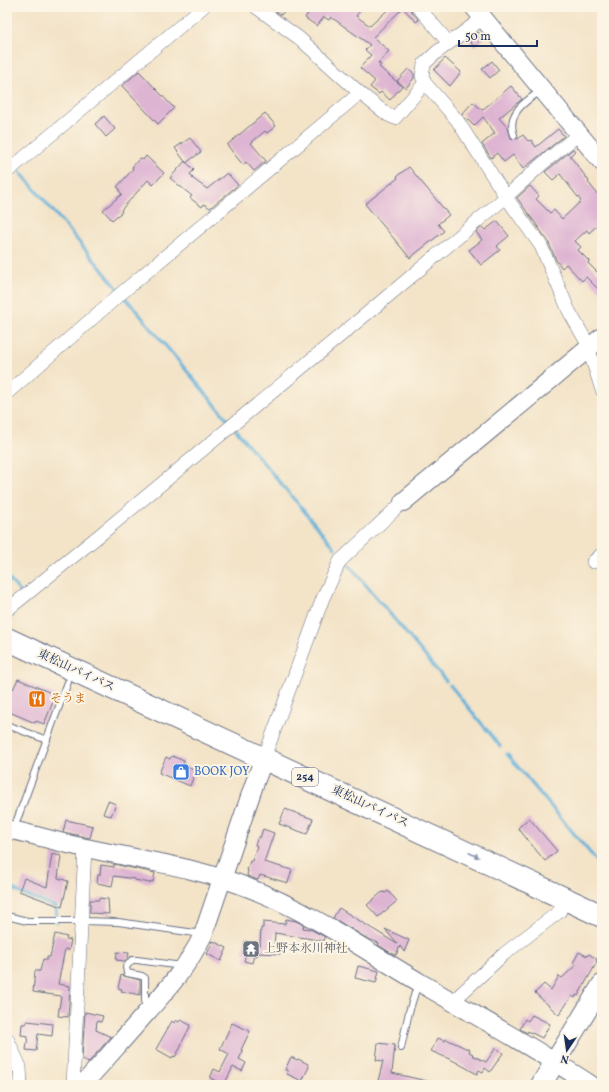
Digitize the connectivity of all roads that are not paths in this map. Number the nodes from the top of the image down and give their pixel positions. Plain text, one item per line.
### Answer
1 (203, 7) edge
2 (256, 7) edge
3 (418, 7) edge
4 (478, 13) edge
5 (449, 43) junction
6 (425, 83) junction
7 (542, 90) junction
8 (360, 92) junction
9 (579, 134) junction
10 (514, 135) dead end
11 (602, 162) edge
12 (7, 172) edge
13 (506, 197) junction
14 (602, 338) edge
15 (589, 350) junction
16 (602, 390) edge
17 (7, 393) edge
18 (403, 502) joint
19 (7, 610) edge
20 (7, 639) edge
21 (7, 654) edge
22 (68, 682) junction
23 (7, 725) edge
24 (47, 740) junction
25 (262, 764) junction
26 (10, 830) edge
27 (85, 848) junction
28 (222, 879) junction
29 (560, 911) junction
30 (7, 916) edge
31 (602, 916) edge
32 (82, 920) junction
33 (602, 930) edge
34 (203, 935) junction
35 (186, 967) junction
36 (419, 982) junction
37 (602, 985) edge
38 (452, 1002) junction
39 (146, 1014) junction
40 (7, 1038) edge
41 (401, 1048) dead end
42 (555, 1061) junction
43 (13, 1069) edge
44 (21, 1085) edge
45 (74, 1085) edge
46 (82, 1085) edge
47 (541, 1085) edge
48 (591, 1085) edge

1 - 12 street
2 - 8 street
3 - 5 street
4 - 5 street
4 - 7 street
5 - 6 street
6 - 8 street
6 - 13 street
7 - 9 street
7 - 10 lane
8 - 17 street
9 - 11 street
9 - 13 street
13 - 15 street
13 - 19 street
14 - 15 street
15 - 16 street
15 - 18 street
18 - 25 street
20 - 25 highway, 東松山バイパス / 254
21 - 22 highway, 東松山バイパス / 254
22 - 24 lane
22 - 25 highway, 東松山バイパス / 254
23 - 24 lane
24 - 26 lane
25 - 28 street
25 - 29 highway, 東松山バイパス / 254
25 -> 31 highway, 東松山バイパス / 254
26 - 27 street
27 - 28 street
27 - 32 street
28 - 34 street
28 - 36 street
29 - 33 highway, 東松山バイパス / 254
29 - 38 street
30 - 32 lane
32 - 34 lane
32 - 45 street
34 - 35 street
35 - 39 street
35 - 39 lane
36 - 38 street
36 - 41 lane
37 - 42 main road
38 - 42 street
39 - 46 street
40 - 43 street
42 - 47 main road
42 - 48 street
43 - 44 street

